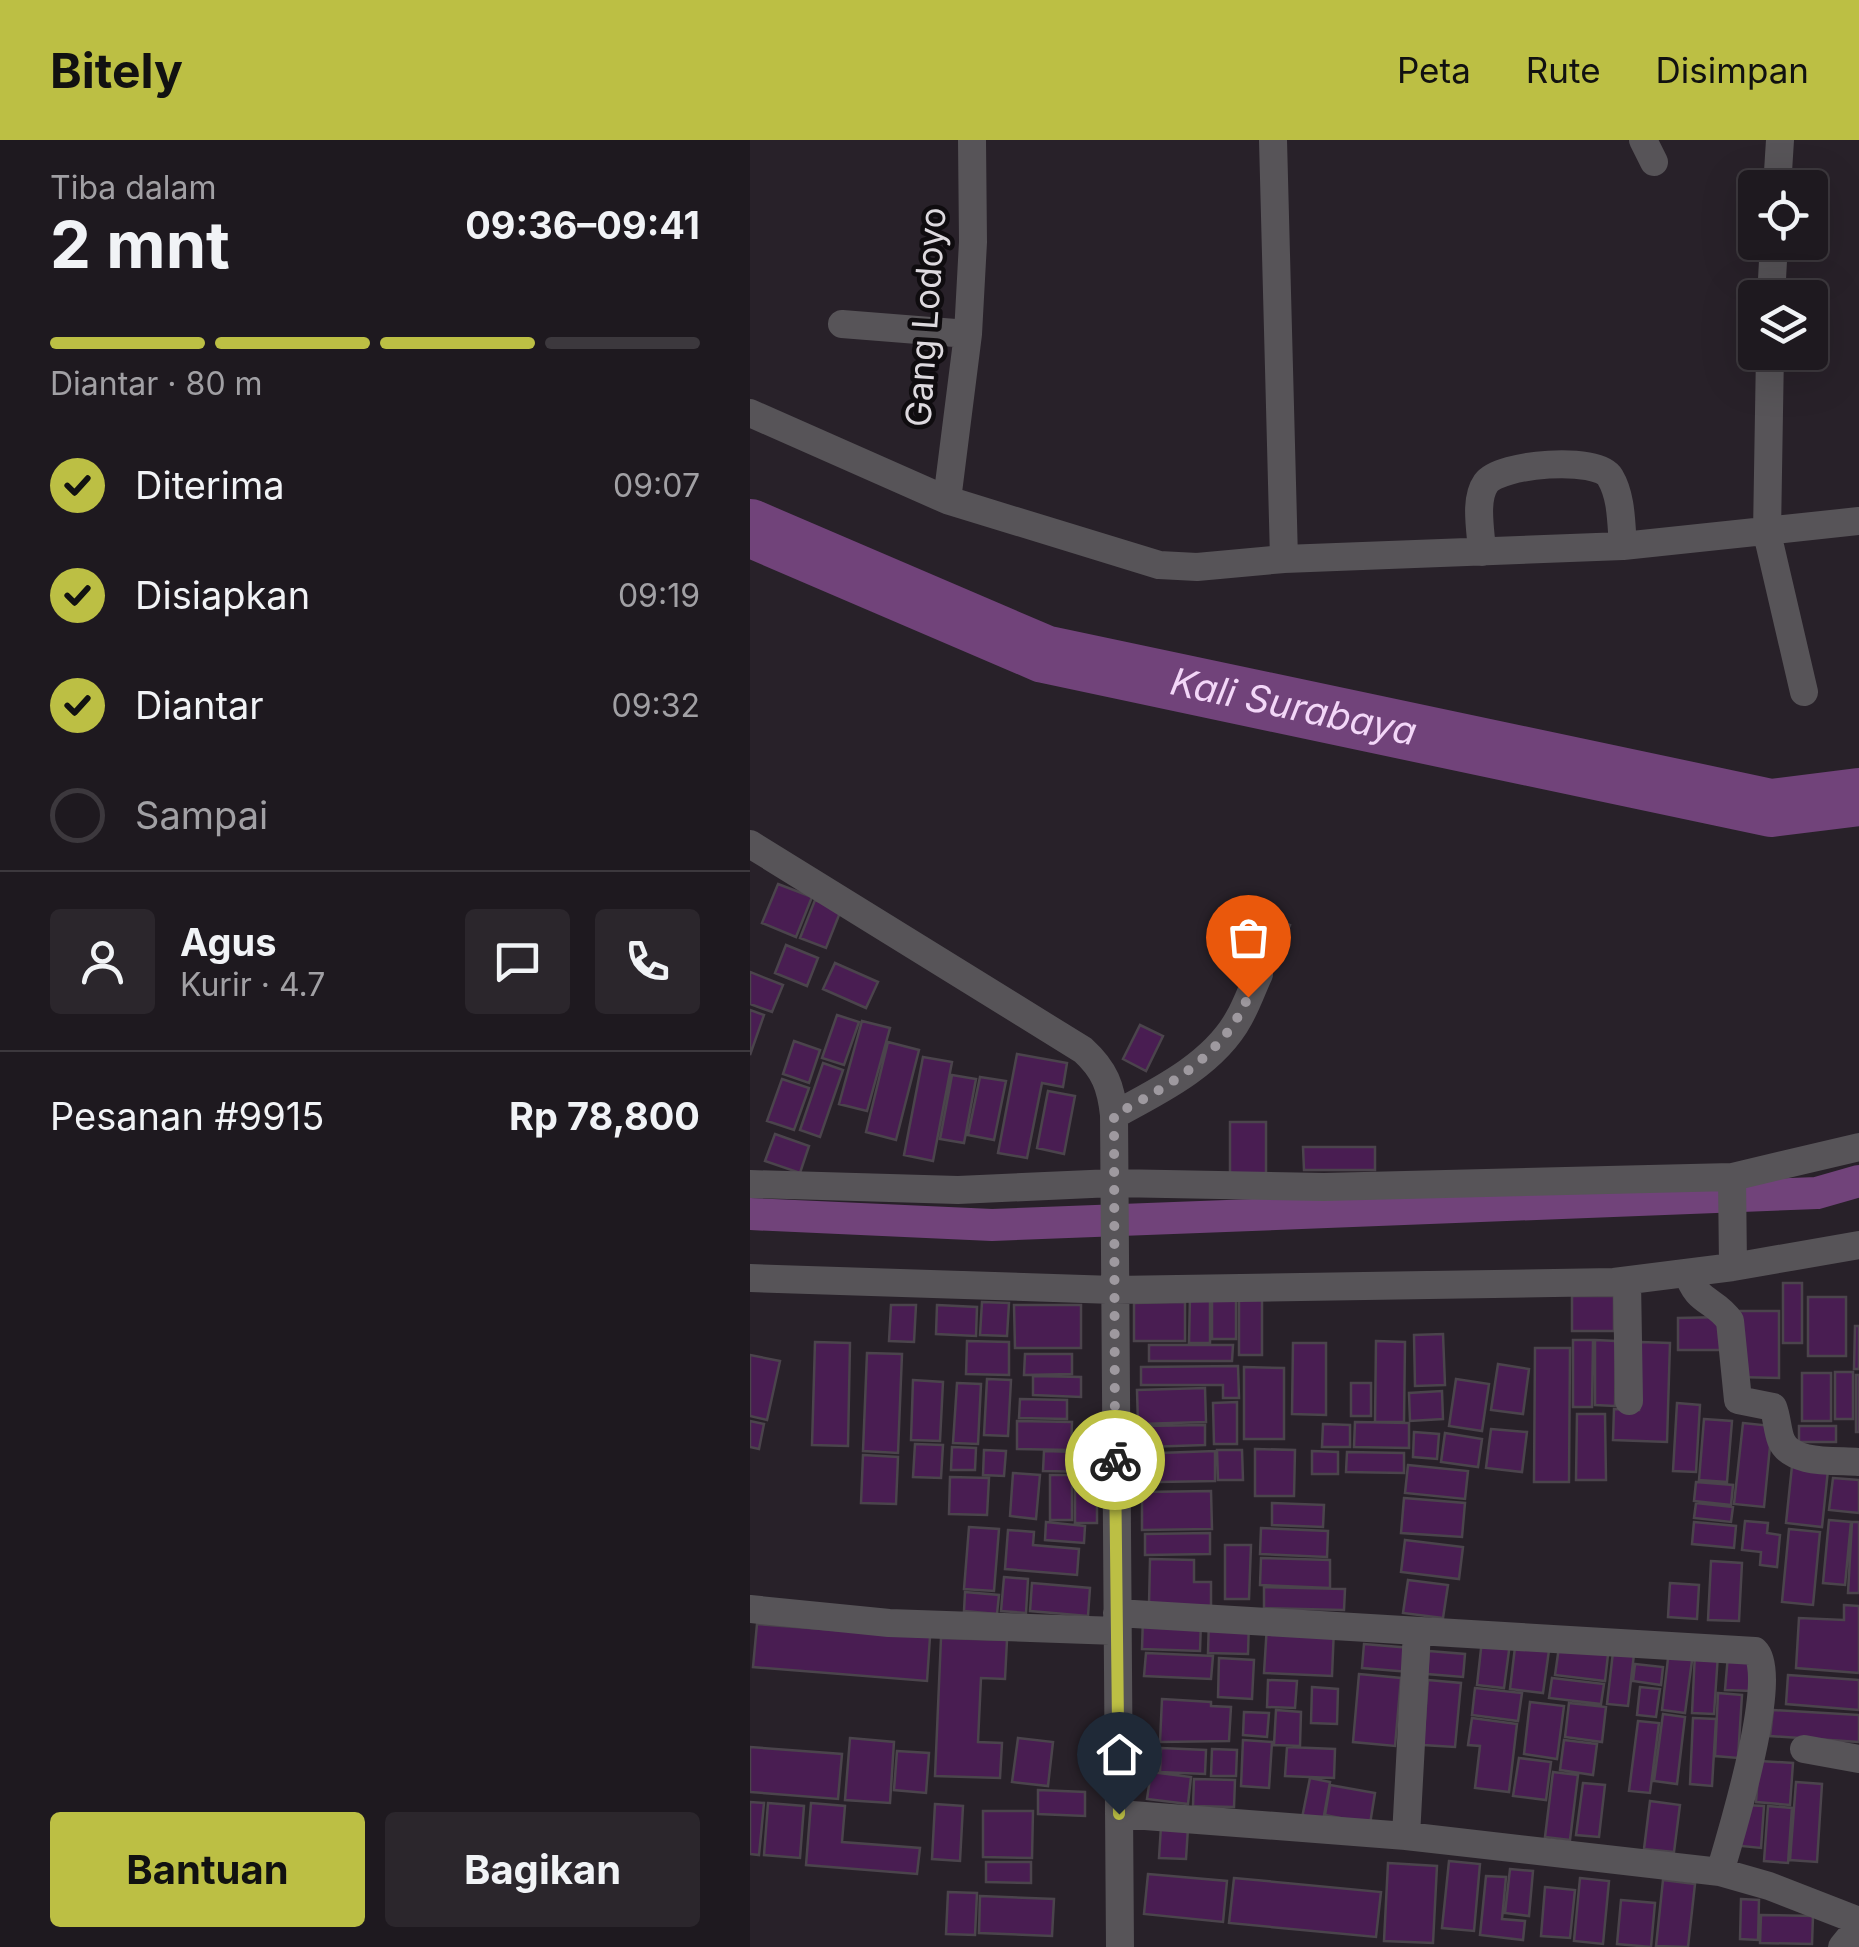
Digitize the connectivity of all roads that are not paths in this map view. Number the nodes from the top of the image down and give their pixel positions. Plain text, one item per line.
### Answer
1 (972, 140) edge
2 (1273, 140) edge
3 (1780, 140) edge
4 (1778, 170) edge
5 (842, 324) dead end
6 (968, 334) junction
7 (1770, 370) edge
8 (750, 413) edge
9 (948, 500) junction
10 (1859, 521) edge
11 (1766, 532) junction
12 (1623, 546) junction
13 (1482, 552) junction
14 (1284, 559) junction
15 (1804, 692) dead end
16 (750, 844) edge
17 (1259, 974) dead end
18 (1114, 1115) junction
19 (1859, 1146) edge
20 (750, 1184) edge
21 (1731, 1184) junction
22 (1113, 1190) junction
23 (1859, 1244) edge
24 (1733, 1260) junction
25 (1688, 1273) junction
26 (1114, 1277) junction
27 (750, 1278) edge
28 (1627, 1281) junction
29 (1629, 1401) dead end
30 (1859, 1462) edge
31 (750, 1609) edge
32 (1117, 1622) junction
33 (1417, 1630) junction
34 (1804, 1749) dead end
35 (1859, 1759) edge
36 (1119, 1814) junction
37 (1406, 1836) junction
38 (1720, 1872) junction
39 (1859, 1924) edge
40 (1120, 1947) edge
41 (1842, 1947) edge

1 - 6 street, Gang Lodoyo
2 - 14 street
3 - 4 street
5 - 6 street
6 - 9 street, Gang Lodoyo
7 - 11 street
8 - 9 street
9 - 14 street
10 - 11 street
11 - 12 street
11 - 15 street
12 - 13 street
12 - 13 street
13 - 14 street
16 - 18 street
17 - 18 street
18 - 22 street
19 - 21 street
20 - 22 street
21 - 22 street
21 - 24 street
22 - 26 street
23 - 24 street
24 - 25 street
25 - 28 street
25 - 30 street
26 - 27 street
26 - 28 street
26 - 32 street
28 - 29 street
31 - 32 street
32 - 33 street
32 - 36 street
33 - 37 street
33 - 38 street
34 - 35 street
36 - 37 street
36 - 40 street
37 - 38 street
38 - 39 street
39 - 41 street

